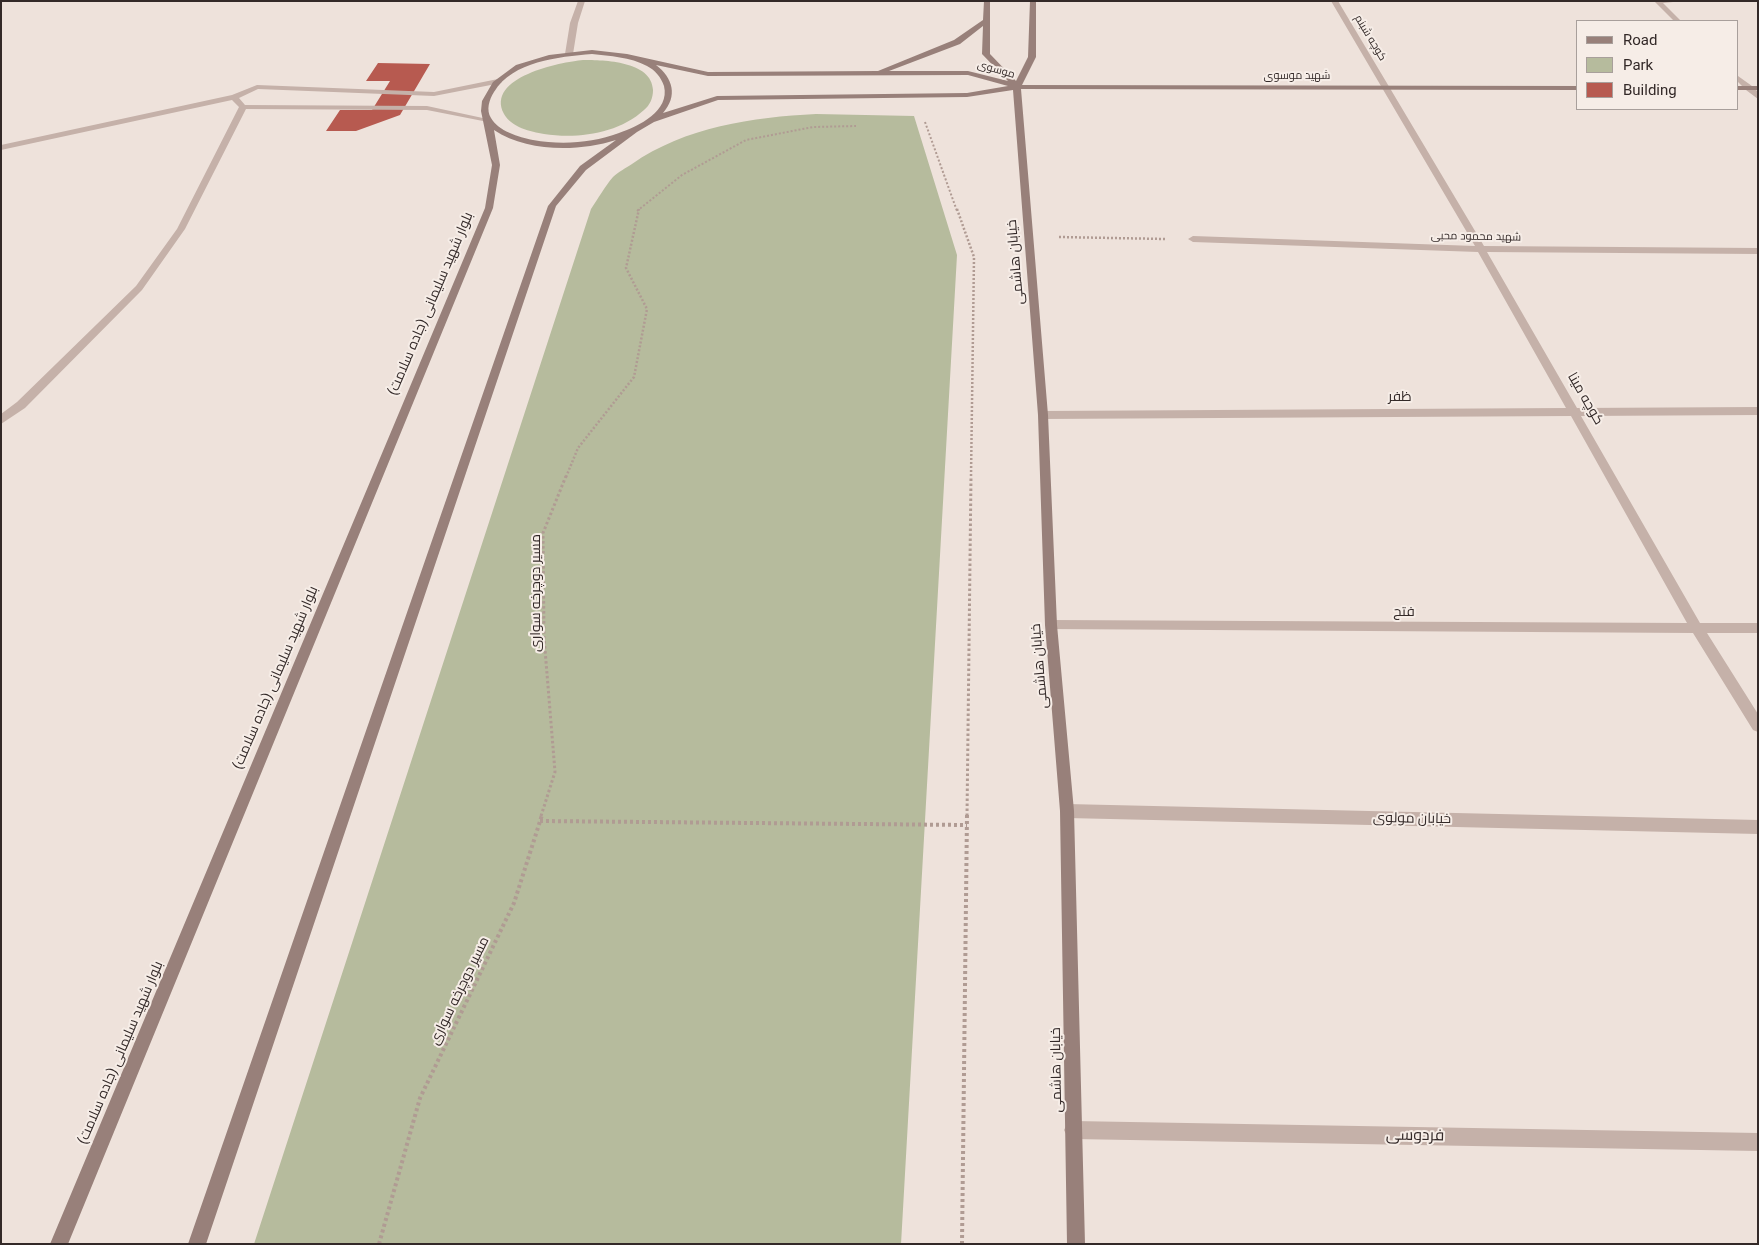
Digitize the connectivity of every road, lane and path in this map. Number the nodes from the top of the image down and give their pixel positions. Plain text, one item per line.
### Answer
1 (582, 1) edge
2 (987, 1) edge
3 (1033, 1) edge
4 (1334, 1) edge
5 (1657, 1) edge
6 (1680, 1) edge
7 (987, 20) junction
8 (1677, 20) edge
9 (569, 54) junction
10 (634, 58) junction
11 (870, 75) junction
12 (1739, 79) edge
13 (498, 81) junction
14 (1017, 87) junction
15 (1386, 87) junction
16 (1576, 88) edge
17 (1739, 88) edge
18 (1749, 88) junction
19 (1758, 88) edge
20 (967, 95) junction
21 (234, 97) junction
22 (1758, 97) edge
23 (243, 107) junction
24 (488, 120) junction
25 (651, 120) junction
26 (861, 126) dead end
27 (634, 130) junction
28 (1, 148) edge
29 (1029, 237) junction
30 (1193, 239) joint
31 (1481, 250) junction
32 (1758, 251) edge
33 (1575, 411) junction
34 (1758, 411) edge
35 (1043, 415) junction
36 (1, 420) edge
37 (1051, 625) junction
38 (1697, 628) junction
39 (1758, 628) edge
40 (1758, 726) edge
41 (1067, 812) junction
42 (540, 821) junction
43 (967, 825) junction
44 (1758, 827) edge
45 (1073, 1130) junction
46 (1758, 1142) edge
47 (59, 1244) edge
48 (197, 1244) edge
49 (379, 1244) edge
50 (962, 1244) edge
51 (1076, 1244) edge

1 - 9 street
2 - 7 main road
3 - 14 main road
4 - 15 street, کوچه شبنم
5 - 6 street
5 - 8 street
7 - 11 main road
7 - 14 main road
9 - 10 main road
9 - 13 main road
10 - 11 main road, موسوی
10 - 25 main road
11 - 14 main road, موسوی
12 - 18 street
13 - 21 street
13 - 24 main road, بلوار شهید سلیمانی (جاده سلامت)
14 - 15 main road, شهید موسوی
14 - 20 main road, موسوی
14 - 29 main road, خیابان هاشمی
15 - 16 main road, شهید موسوی
15 - 31 street, کوچه مینا
17 - 18 main road
18 - 19 main road
18 - 22 street
20 - 25 main road, موسوی
20 - 43 path
21 - 23 street
21 - 28 street
23 - 24 street
23 - 36 street
24 - 27 main road
24 - 47 main road, بلوار شهید سلیمانی (جاده سلامت)
25 - 27 main road
26 - 42 path, مسیر دوچرخه سواری
27 - 48 main road
29 - 30 path
29 - 35 main road, خیابان هاشمی
30 - 31 street, شهید محمود محبی
31 - 32 street, شهید محمود محبی
31 - 33 street, کوچه مینا
33 - 34 street, ظفر
33 - 35 street, ظفر
33 - 38 street, کوچه مینا
35 - 37 main road, خیابان هاشمی
37 - 38 street, فتح
37 - 41 main road, خیابان هاشمی
38 - 39 street, فتح
38 - 40 street, کوچه مینا
41 - 44 street, خیابان مولوی
41 - 45 main road, خیابان هاشمی
42 - 43 path
42 - 49 path, مسیر دوچرخه سواری
43 - 50 path
45 - 46 street, فردوسی
45 - 51 main road, خیابان هاشمی

